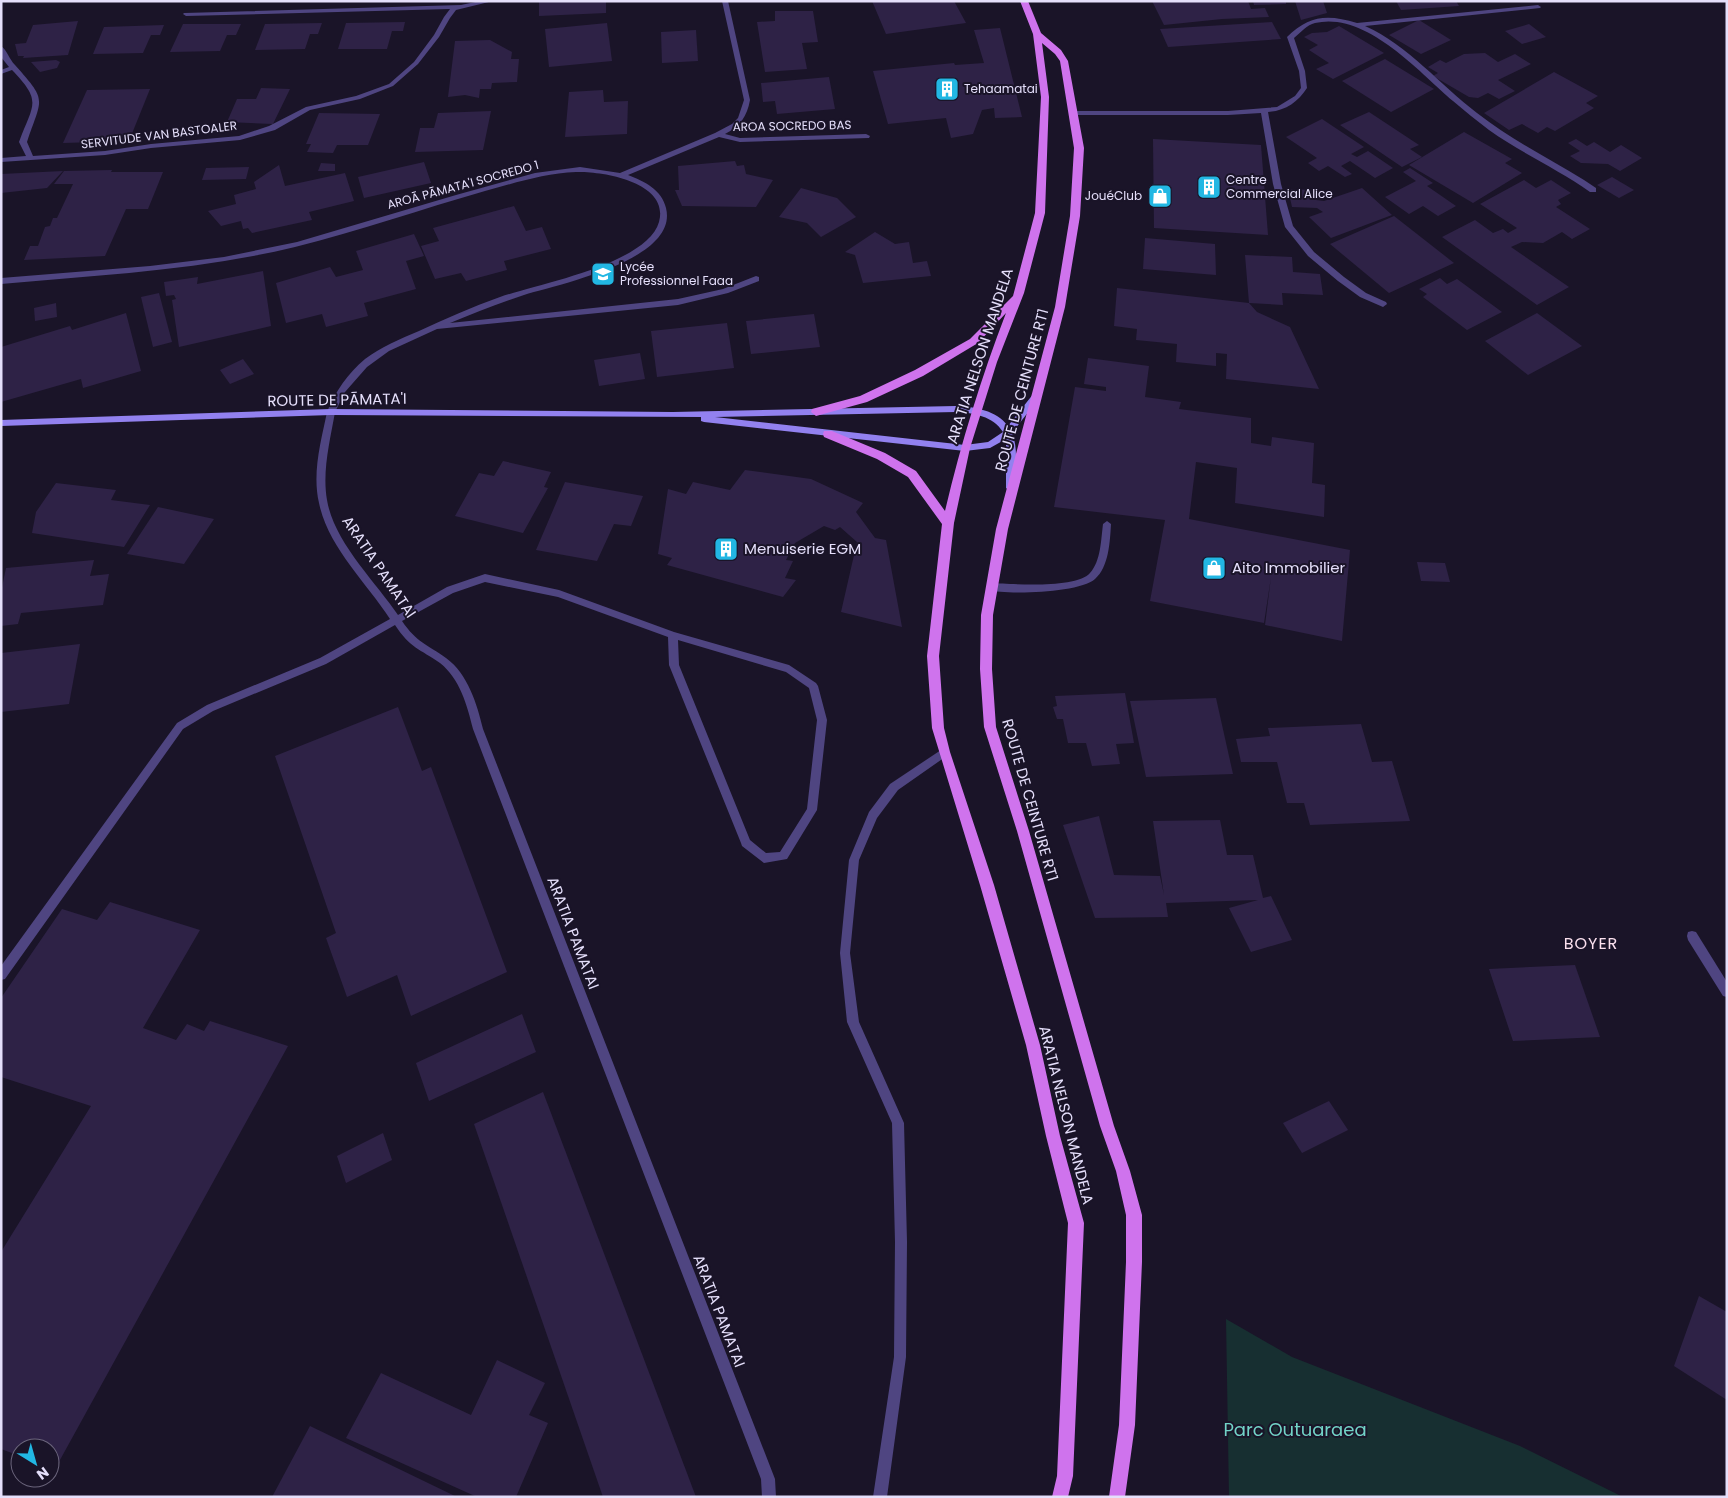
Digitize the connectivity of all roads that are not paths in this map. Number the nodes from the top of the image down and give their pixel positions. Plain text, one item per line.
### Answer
1 (490, 1) edge
2 (725, 1) edge
3 (1024, 1) edge
4 (460, 7) junction
5 (1538, 7) dead end
6 (186, 14) dead end
7 (1357, 25) junction
8 (1037, 34) junction
9 (1, 48) edge
10 (12, 68) junction
11 (1, 72) edge
12 (1264, 110) junction
13 (1073, 113) junction
14 (718, 135) junction
15 (866, 136) dead end
16 (30, 158) junction
17 (1, 160) edge
18 (621, 175) junction
19 (1593, 190) dead end
20 (756, 279) dead end
21 (1, 281) edge
22 (1019, 293) junction
23 (1383, 304) dead end
24 (431, 328) junction
25 (1039, 391) junction
26 (976, 410) junction
27 (331, 412) junction
28 (816, 412) junction
29 (673, 414) junction
30 (1, 423) edge
31 (828, 434) junction
32 (1008, 434) junction
33 (965, 448) junction
34 (1010, 496) junction
35 (948, 523) junction
36 (1107, 524) dead end
37 (991, 587) junction
38 (397, 620) junction
39 (673, 635) junction
40 (944, 752) junction
41 (1692, 936) dead end
42 (1, 975) edge
43 (1727, 992) edge
44 (769, 1497) edge
45 (880, 1497) edge
46 (1060, 1497) edge
47 (1117, 1497) edge

1 - 4 street
2 - 14 street
3 - 8 main road, ARATIA NELSON MANDELA
4 - 6 street
4 - 16 street, SERVITUDE VAN BASTOALER
5 - 7 street
7 - 12 street
7 - 19 street
8 - 13 main road, ROUTE DE CEINTURE RT1
8 - 22 main road, ARATIA NELSON MANDELA
9 - 10 street
10 - 11 street
10 - 16 street
12 - 13 street
12 - 23 street
13 - 25 main road, ROUTE DE CEINTURE RT1
14 - 15 street, AROA SOCREDO BAS
14 - 18 street
16 - 17 street, SERVITUDE VAN BASTOALER
18 - 21 street, AROĀ PĀMATA'I SOCREDO 1
18 - 24 street, AROĀ PĀMATA'I SOCREDO 1
20 - 24 street
22 - 26 main road, ARATIA NELSON MANDELA
22 - 28 main road
24 - 27 street, AROĀ PĀMATA'I SOCREDO 1
25 - 32 main road
25 - 34 main road, ROUTE DE CEINTURE RT1
26 - 28 main road
26 - 32 main road
26 - 33 main road, ARATIA NELSON MANDELA
27 - 29 main road, ROUTE DE PĀMATA'I
27 - 30 main road, ROUTE DE PĀMATA'I
27 - 38 street, ARATIA PAMATAI
28 - 29 main road
29 - 31 main road
31 - 33 main road
31 - 35 main road
32 - 33 main road
32 - 34 main road
33 - 35 main road, ARATIA NELSON MANDELA
34 - 37 main road, ROUTE DE CEINTURE RT1
35 - 40 main road, ARATIA NELSON MANDELA
36 - 37 street
37 - 47 main road, ROUTE DE CEINTURE RT1
38 - 39 street
38 - 42 street
38 - 44 street, ARATIA PAMATAI
39 - 39 street
40 - 45 street
40 - 46 main road, ARATIA NELSON MANDELA
41 - 43 street

